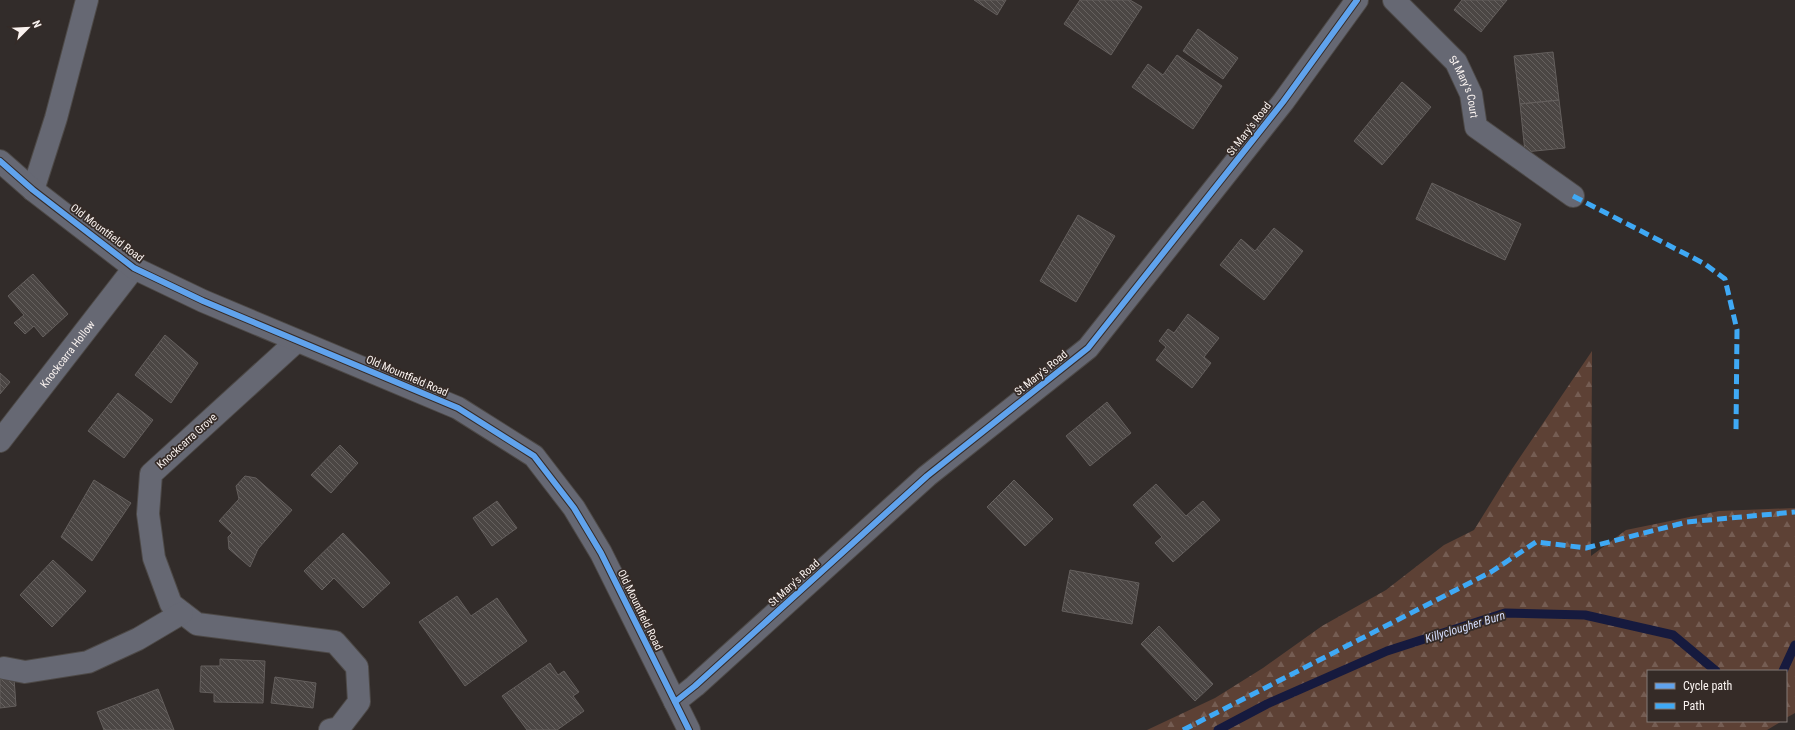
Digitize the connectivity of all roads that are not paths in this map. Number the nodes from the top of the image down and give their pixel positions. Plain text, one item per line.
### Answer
1 (87, 0) edge
2 (1357, 0) edge
3 (1394, 0) edge
4 (0, 161) edge
5 (33, 190) junction
6 (1573, 196) dead end
7 (134, 268) junction
8 (297, 340) junction
9 (0, 441) edge
10 (182, 613) junction
11 (4, 668) dead end
12 (675, 702) junction
13 (330, 730) edge
14 (689, 730) edge

1 - 5 street
2 - 12 street, St Mary's Road
3 - 6 street, St Mary's Court
4 - 5 street, Old Mountfield Road
5 - 7 street, Old Mountfield Road
7 - 8 street, Old Mountfield Road
7 - 9 street, Knockcarra Hollow
8 - 10 street, Knockcarra Grove
8 - 12 street, Old Mountfield Road
10 - 11 street
10 - 13 street, Knockcarra Grove
12 - 14 street, Old Mountfield Road

